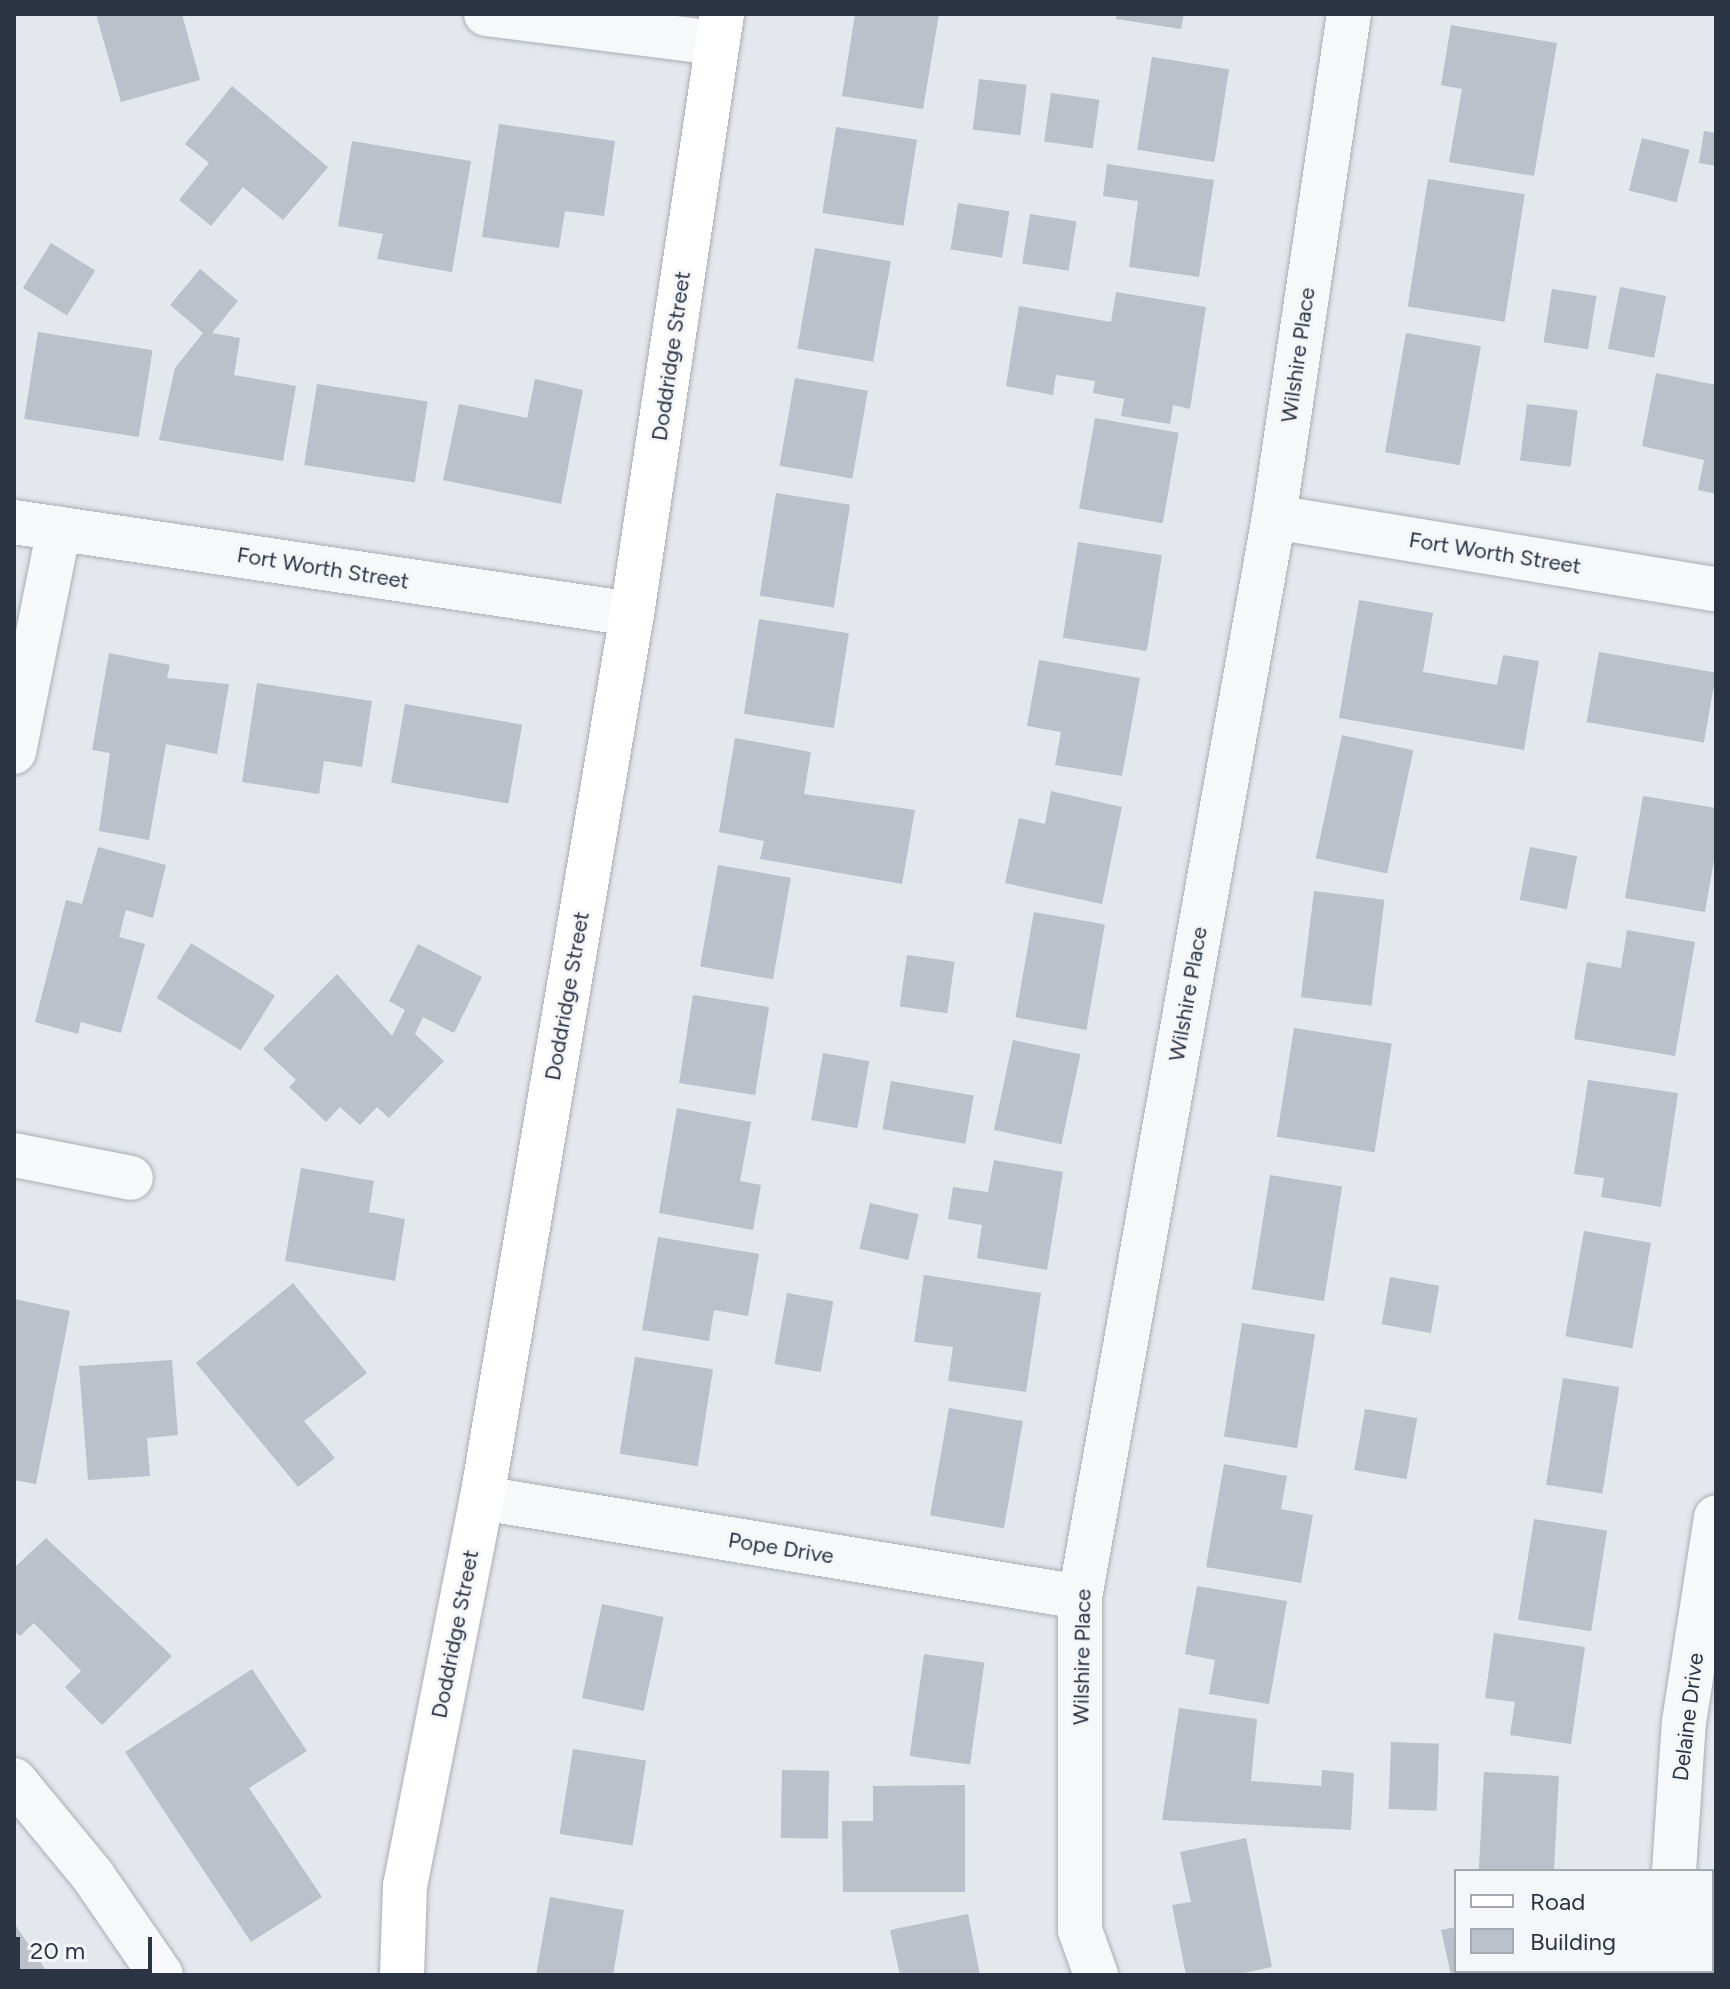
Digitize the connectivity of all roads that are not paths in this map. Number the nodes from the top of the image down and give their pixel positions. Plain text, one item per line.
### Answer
1 (486, 14) edge
2 (1349, 14) edge
3 (720, 28) edge
4 (1274, 517) junction
5 (14, 522) edge
6 (59, 528) junction
7 (1716, 589) edge
8 (632, 614) junction
9 (14, 752) edge
10 (14, 1155) edge
11 (131, 1178) dead end
12 (482, 1498) junction
13 (1716, 1517) edge
14 (1080, 1597) junction
15 (14, 1780) edge
16 (1674, 1869) edge
17 (161, 1975) edge
18 (402, 1975) edge
19 (1096, 1975) edge

1 - 3 street
2 - 4 street, Wilshire Place
3 - 8 main road, Doddridge Street
4 - 7 street, Fort Worth Street
4 - 14 street, Wilshire Place
5 - 6 street, Fort Worth Street
6 - 8 street, Fort Worth Street
6 - 9 street
8 - 12 main road, Doddridge Street
10 - 11 street
12 - 14 street, Pope Drive
12 - 18 main road, Doddridge Street
13 - 16 street, Delaine Drive
14 - 19 street, Wilshire Place
15 - 17 street

